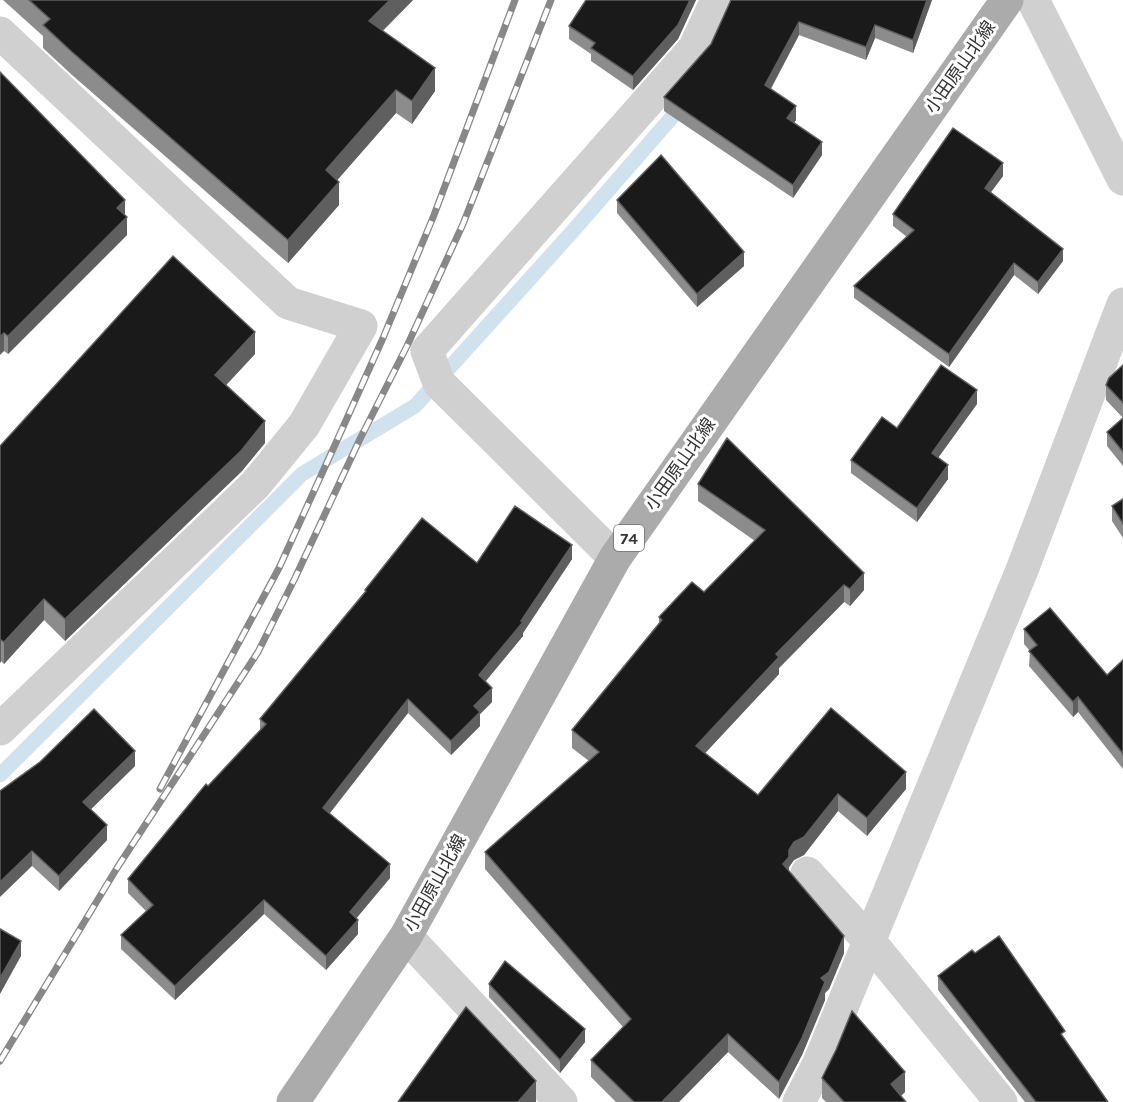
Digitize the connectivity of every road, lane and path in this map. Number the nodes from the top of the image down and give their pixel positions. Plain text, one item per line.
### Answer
1 (717, 0) edge
2 (1007, 0) edge
3 (1033, 0) edge
4 (0, 33) edge
5 (1123, 179) edge
6 (1123, 304) edge
7 (615, 558) junction
8 (0, 729) edge
9 (807, 873) dead end
10 (406, 936) junction
11 (870, 942) junction
12 (293, 1102) edge
13 (561, 1102) edge
14 (798, 1102) edge
15 (1001, 1102) edge

1 - 7 street
2 - 7 main road, 小田原山北線 / 74
3 - 5 street
4 - 8 street
6 - 11 street
7 - 10 main road, 小田原山北線 / 74
9 - 11 street
10 - 12 main road, 小田原山北線 / 74
10 - 13 street
11 - 14 street
11 - 15 street

